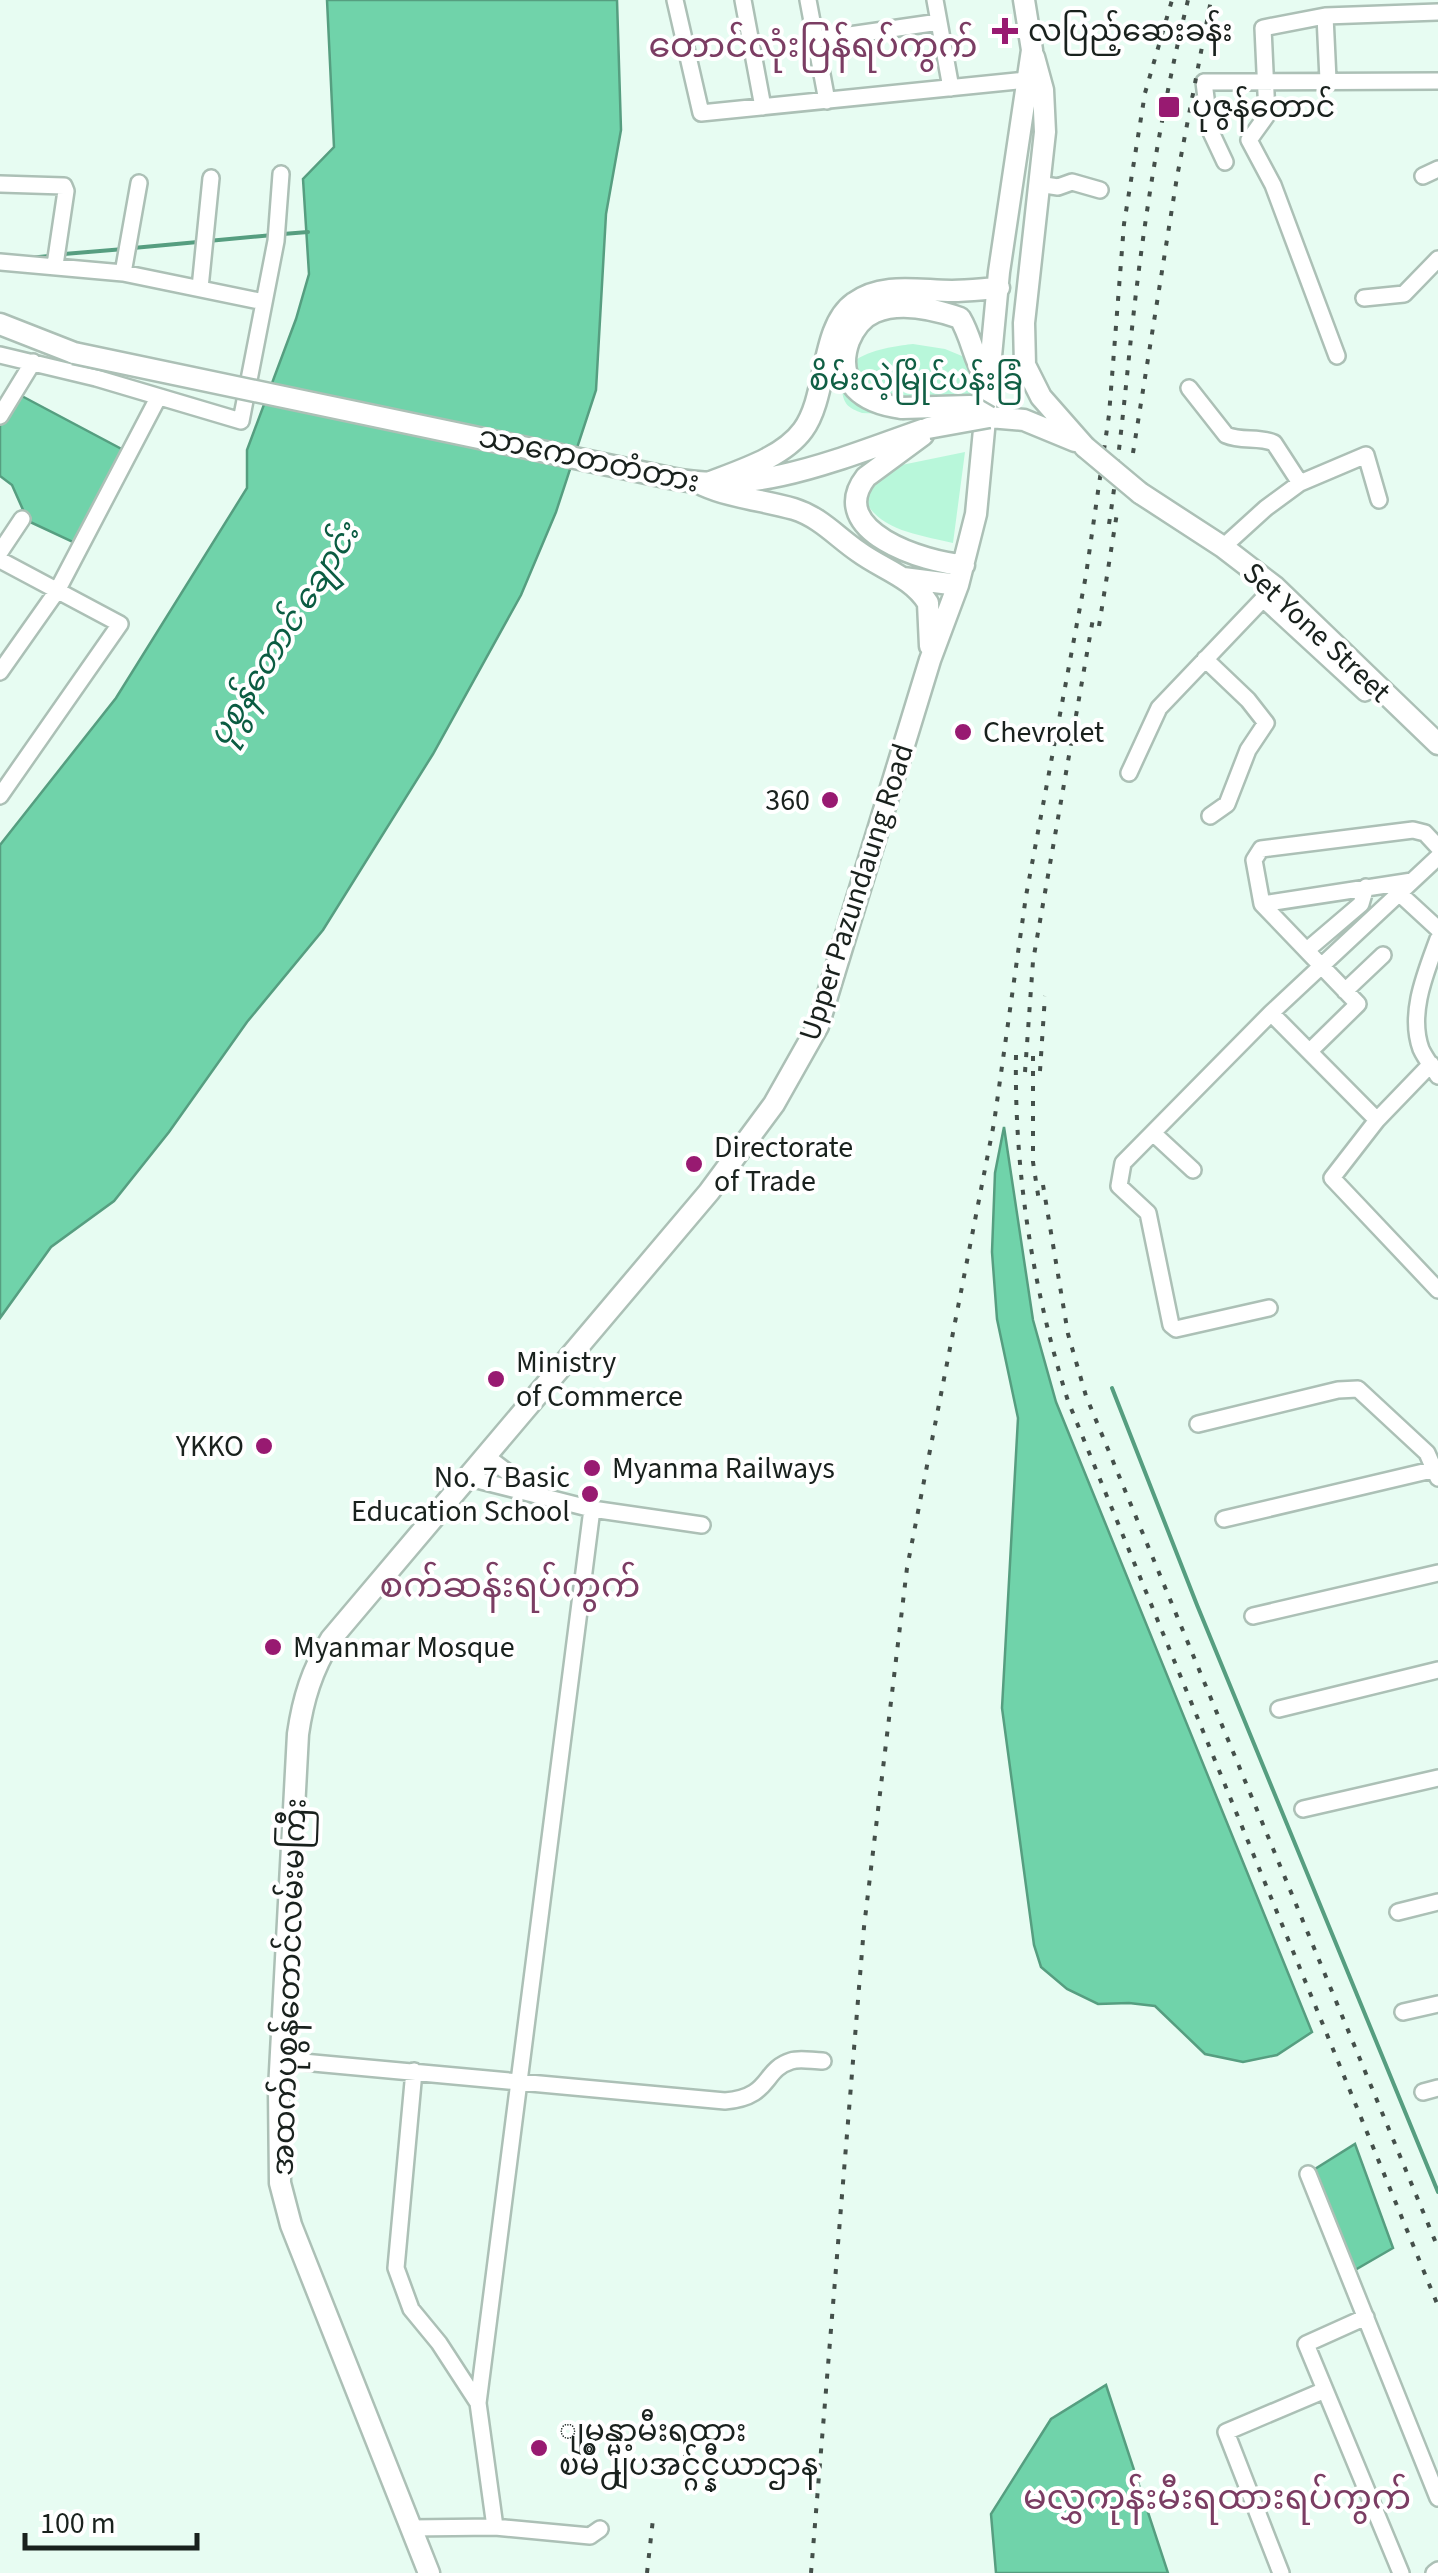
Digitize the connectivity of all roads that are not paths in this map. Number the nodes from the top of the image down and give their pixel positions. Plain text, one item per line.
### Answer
1 (674, 0) edge
2 (743, 0) edge
3 (808, 0) edge
4 (935, 0) edge
5 (1024, 0) edge
6 (1438, 12) edge
7 (1326, 16) junction
8 (939, 22) junction
9 (816, 40) junction
10 (1032, 50) junction
11 (1026, 80) junction
12 (1328, 80) junction
13 (1265, 81) junction
14 (1438, 81) edge
15 (951, 88) junction
16 (827, 100) junction
17 (763, 107) junction
18 (1225, 162) dead end
19 (280, 174) dead end
20 (211, 178) dead end
21 (139, 183) dead end
22 (0, 184) edge
23 (1038, 184) junction
24 (1100, 190) dead end
25 (1438, 259) edge
26 (0, 262) edge
27 (55, 265) junction
28 (123, 274) junction
29 (200, 288) junction
30 (998, 288) junction
31 (1364, 298) dead end
32 (264, 302) junction
33 (0, 324) edge
34 (0, 355) edge
35 (1337, 356) dead end
36 (33, 362) junction
37 (986, 379) junction
38 (1188, 388) dead end
39 (158, 398) junction
40 (0, 416) edge
41 (989, 417) junction
42 (928, 428) junction
43 (1085, 447) junction
44 (1300, 484) junction
45 (702, 485) junction
46 (1140, 493) joint
47 (1378, 500) dead end
48 (22, 519) dead end
49 (1223, 547) junction
50 (0, 552) edge
51 (0, 560) edge
52 (961, 575) junction
53 (904, 578) junction
54 (57, 591) junction
55 (1205, 659) junction
56 (930, 660) junction
57 (0, 672) edge
58 (1374, 684) junction
59 (1438, 744) edge
60 (1129, 773) dead end
61 (0, 796) edge
62 (1210, 816) dead end
63 (1438, 847) edge
64 (1438, 857) edge
65 (1366, 887) junction
66 (1406, 887) junction
67 (1262, 904) junction
68 (1438, 930) edge
69 (1438, 939) edge
70 (1307, 950) junction
71 (1383, 956) dead end
72 (1322, 966) junction
73 (1345, 991) junction
74 (1271, 1013) junction
75 (1310, 1051) junction
76 (1434, 1070) edge
77 (1377, 1120) junction
78 (1153, 1133) junction
79 (1192, 1170) dead end
80 (1438, 1290) edge
81 (1268, 1308) dead end
82 (1198, 1424) dead end
83 (486, 1456) junction
84 (1437, 1473) edge
85 (468, 1478) junction
86 (538, 1495) junction
87 (592, 1509) junction
88 (1224, 1520) dead end
89 (702, 1525) dead end
90 (1438, 1573) edge
91 (1253, 1616) dead end
92 (330, 1639) joint
93 (1438, 1670) edge
94 (1279, 1709) dead end
95 (1438, 1778) edge
96 (1303, 1809) dead end
97 (1438, 1902) edge
98 (1398, 1912) dead end
99 (1438, 2004) edge
100 (1403, 2012) dead end
101 (281, 2060) junction
102 (822, 2061) dead end
103 (414, 2071) junction
104 (520, 2081) junction
105 (1308, 2174) dead end
106 (1366, 2317) junction
107 (1325, 2390) junction
108 (478, 2403) junction
109 (1438, 2498) edge
110 (495, 2526) junction
111 (410, 2528) junction
112 (600, 2529) dead end
113 (429, 2573) edge
114 (1281, 2573) edge
115 (1402, 2573) edge

1 - 17 street
2 - 17 street
3 - 9 street
4 - 8 street
5 - 10 main road
6 - 7 street
7 - 12 street
7 - 13 street
8 - 9 street
8 - 15 street
9 - 16 street
10 - 11 main road
10 - 23 main road
11 - 15 street
11 - 30 main road
12 - 13 street
12 - 14 street
13 - 18 street
13 - 35 street
15 - 16 street
16 - 17 street
19 - 32 street
20 - 29 street
21 - 28 street
22 - 27 street
23 - 24 street
23 - 43 main road
25 - 31 street
26 - 27 street
27 - 28 street
28 - 29 street
29 - 32 street
30 - 37 main road
30 - 45 main road
32 - 39 street
33 - 45 main road, သာကေတတံတား, bridge
34 - 36 street
36 - 39 street
36 - 40 street
37 - 41 main road, bridge
37 - 52 main road
38 - 44 street
39 - 54 street
41 - 42 main road, သာကေတတံတား, bridge
41 - 43 main road, သာကေတတံတား
42 - 45 main road, သာကေတတံတား
42 - 52 main road
43 - 46 main road, သာကေတတံတား, bridge
44 - 47 street
44 - 49 street
45 - 53 main road
46 - 49 main road, Set Yone Street
48 - 50 street
49 - 58 main road, Set Yone Street
51 - 54 street
52 - 53 main road
52 - 56 main road, Upper Pazundaung Road
53 - 56 main road
54 - 57 street
54 - 61 street
55 - 58 street
55 - 60 street
55 - 62 street
56 - 83 main road, Upper Pazundaung Road
58 - 59 main road, Set Yone Street
63 - 67 street
64 - 66 street
65 - 66 street
65 - 67 street
65 - 70 street
66 - 68 street
66 - 72 street
67 - 70 street
69 - 76 street
70 - 72 street
71 - 73 street
72 - 73 street
72 - 74 street
73 - 75 street
74 - 75 street
74 - 78 street
75 - 77 street
76 - 77 street
77 - 80 street
78 - 79 street
78 - 81 street
82 - 84 street
83 - 85 main road, Upper Pazundaung Road
83 - 86 street
84 - 88 street
85 - 86 street
85 - 92 main road, Upper Pazundaung Road
86 - 87 street
87 - 89 street
87 - 104 street
90 - 91 street
92 - 101 main road, အထက်ပုစွန်တောင်လမ်းမကြီး
93 - 94 street
95 - 96 street
97 - 98 street
99 - 100 street
101 - 103 street
101 - 111 main road, အထက်ပုစွန်တောင်လမ်းမကြီး
102 - 104 street
103 - 104 street
103 - 108 street
104 - 108 street
105 - 106 street
106 - 107 street
106 - 109 street
107 - 114 street
107 - 115 street
108 - 110 street
110 - 111 street
110 - 112 street
111 - 113 main road

